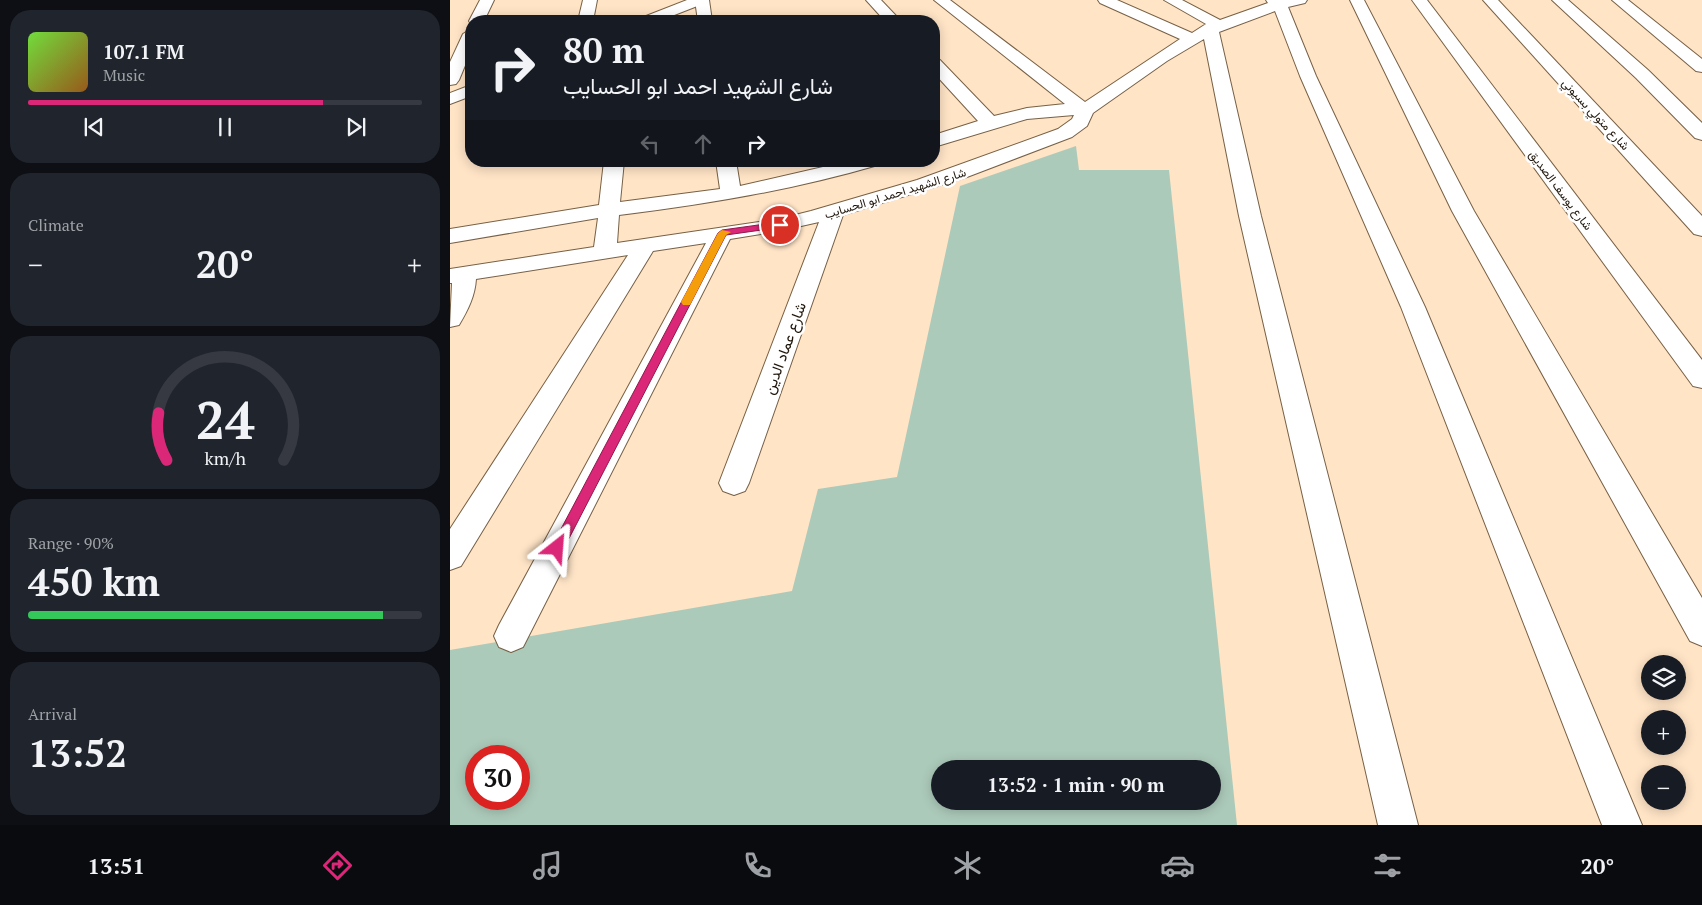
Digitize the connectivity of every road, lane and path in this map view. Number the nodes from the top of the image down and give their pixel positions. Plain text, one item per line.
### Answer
1 (487, 0) edge
2 (590, 0) edge
3 (701, 0) edge
4 (873, 0) edge
5 (941, 0) edge
6 (1105, 0) edge
7 (1171, 0) edge
8 (1357, 0) edge
9 (1420, 0) edge
10 (1490, 0) edge
11 (1559, 0) edge
12 (1619, 0) edge
13 (1284, 2) edge
14 (480, 15) edge
15 (587, 15) edge
16 (662, 15) edge
17 (705, 15) edge
18 (887, 15) edge
19 (1211, 25) junction
20 (465, 47) edge
21 (1702, 67) edge
22 (940, 70) edge
23 (450, 80) edge
24 (465, 93) edge
25 (450, 99) edge
26 (1085, 110) junction
27 (991, 124) junction
28 (1702, 134) edge
29 (940, 140) edge
30 (613, 167) edge
31 (727, 167) edge
32 (850, 167) edge
33 (871, 167) edge
34 (793, 183) junction
35 (731, 194) junction
36 (891, 197) junction
37 (609, 210) junction
38 (833, 212) junction
39 (804, 219) junction
40 (1702, 229) edge
41 (722, 233) junction
42 (450, 236) edge
43 (646, 245) junction
44 (605, 252) junction
45 (457, 275) edge
46 (450, 319) edge
47 (1702, 379) edge
48 (734, 483) dead end
49 (450, 556) edge
50 (1702, 630) edge
51 (511, 636) dead end
52 (1398, 825) edge
53 (1622, 825) edge

1 - 14 street
2 - 15 street
3 - 16 street
3 - 17 street
4 - 18 street
5 - 26 street
6 - 19 street
7 - 19 street
8 - 50 street
9 - 47 street, شارع يوسف الصديق
10 - 40 street, شارع متولي بسيوني
11 - 28 street
12 - 21 street
13 - 19 street, شارع الشهيد احمد ابو الحسايب
13 - 53 street
19 - 26 street, شارع الشهيد احمد ابو الحسايب
19 - 52 street
20 - 23 street
22 - 27 street
24 - 25 street
26 - 27 street
26 - 36 street, شارع الشهيد احمد ابو الحسايب
27 - 29 street
30 - 37 street
31 - 35 street
32 - 34 street
33 - 36 street
34 - 35 street
34 - 39 street
35 - 37 street
36 - 38 street, شارع الشهيد احمد ابو الحسايب
37 - 42 street
37 - 44 street
38 - 39 street, شارع الشهيد احمد ابو الحسايب
38 - 48 street, شارع عماد الدين
39 - 41 street, شارع الشهيد احمد ابو الحسايب
41 - 43 street, شارع الشهيد احمد ابو الحسايب
41 - 51 street
43 - 44 street, شارع الشهيد احمد ابو الحسايب
43 - 49 street
44 - 45 street, شارع الشهيد احمد ابو الحسايب
45 - 46 street

